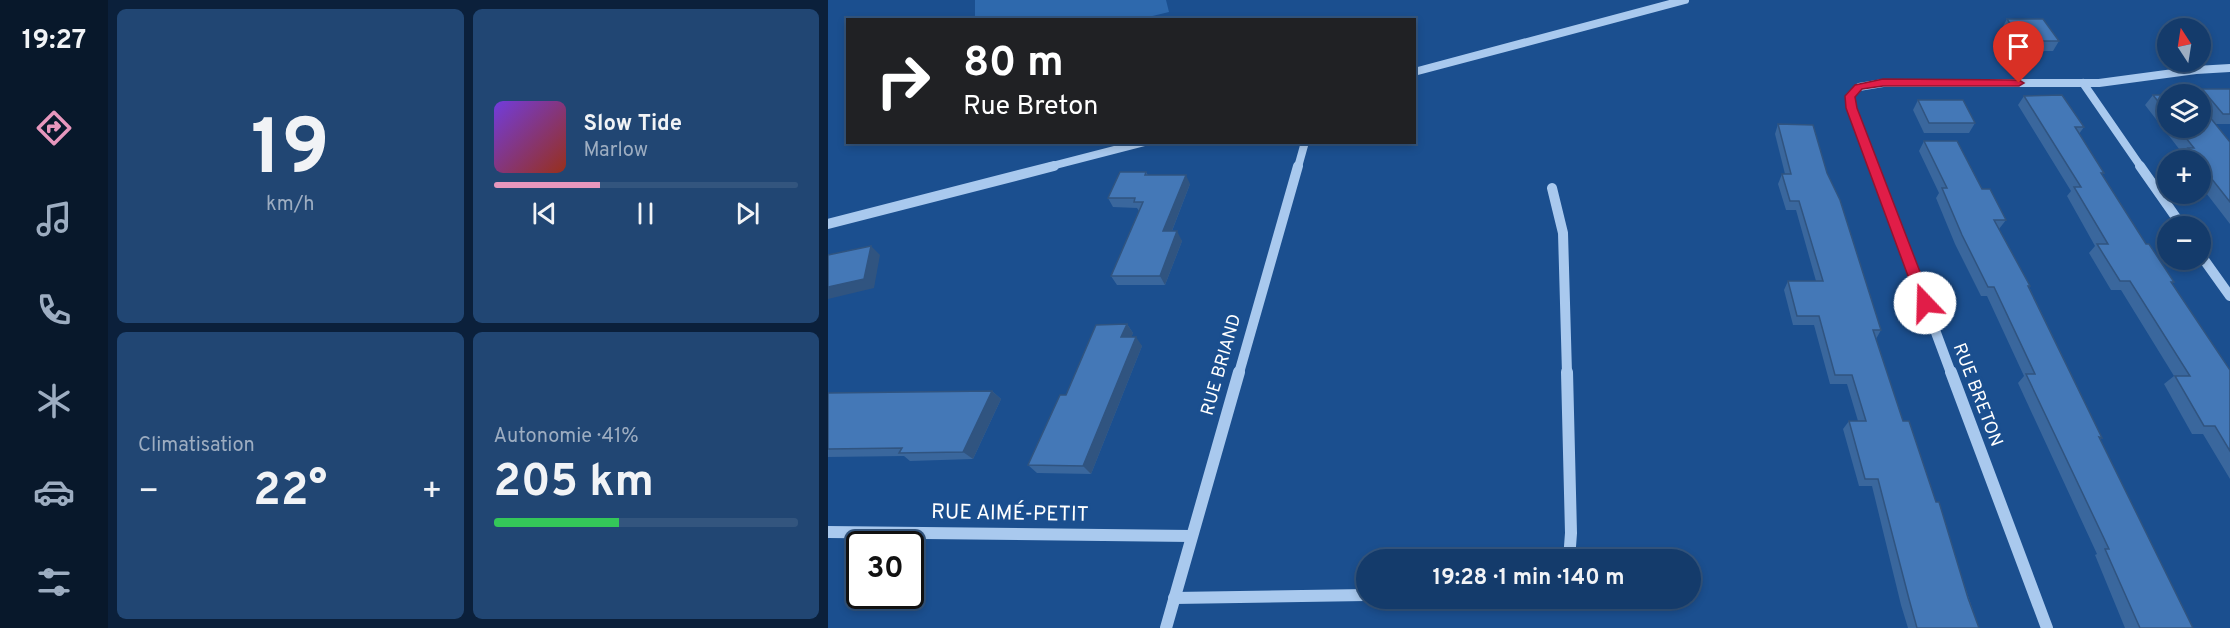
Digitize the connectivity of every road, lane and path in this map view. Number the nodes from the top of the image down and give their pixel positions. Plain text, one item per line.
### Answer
1 (1685, 0) edge
2 (2230, 69) edge
3 (1416, 71) edge
4 (2083, 83) junction
5 (1137, 144) edge
6 (1304, 144) edge
7 (1552, 188) dead end
8 (2175, 216) edge
9 (828, 224) edge
10 (2211, 269) edge
11 (2230, 296) edge
12 (828, 532) edge
13 (1191, 536) junction
14 (1570, 549) edge
15 (1356, 595) edge
16 (1174, 598) junction
17 (1166, 628) edge
18 (2047, 628) edge

1 - 3 street
2 - 4 street, RUE BRETON
4 - 8 street
4 - 18 street, RUE BRETON
5 - 9 street
6 - 13 street, RUE BRIAND
7 - 14 street
10 - 11 street
12 - 13 street, RUE AIMÉ-PETIT
13 - 16 street, RUE BRIAND
15 - 16 street
16 - 17 street, RUE BRIAND

